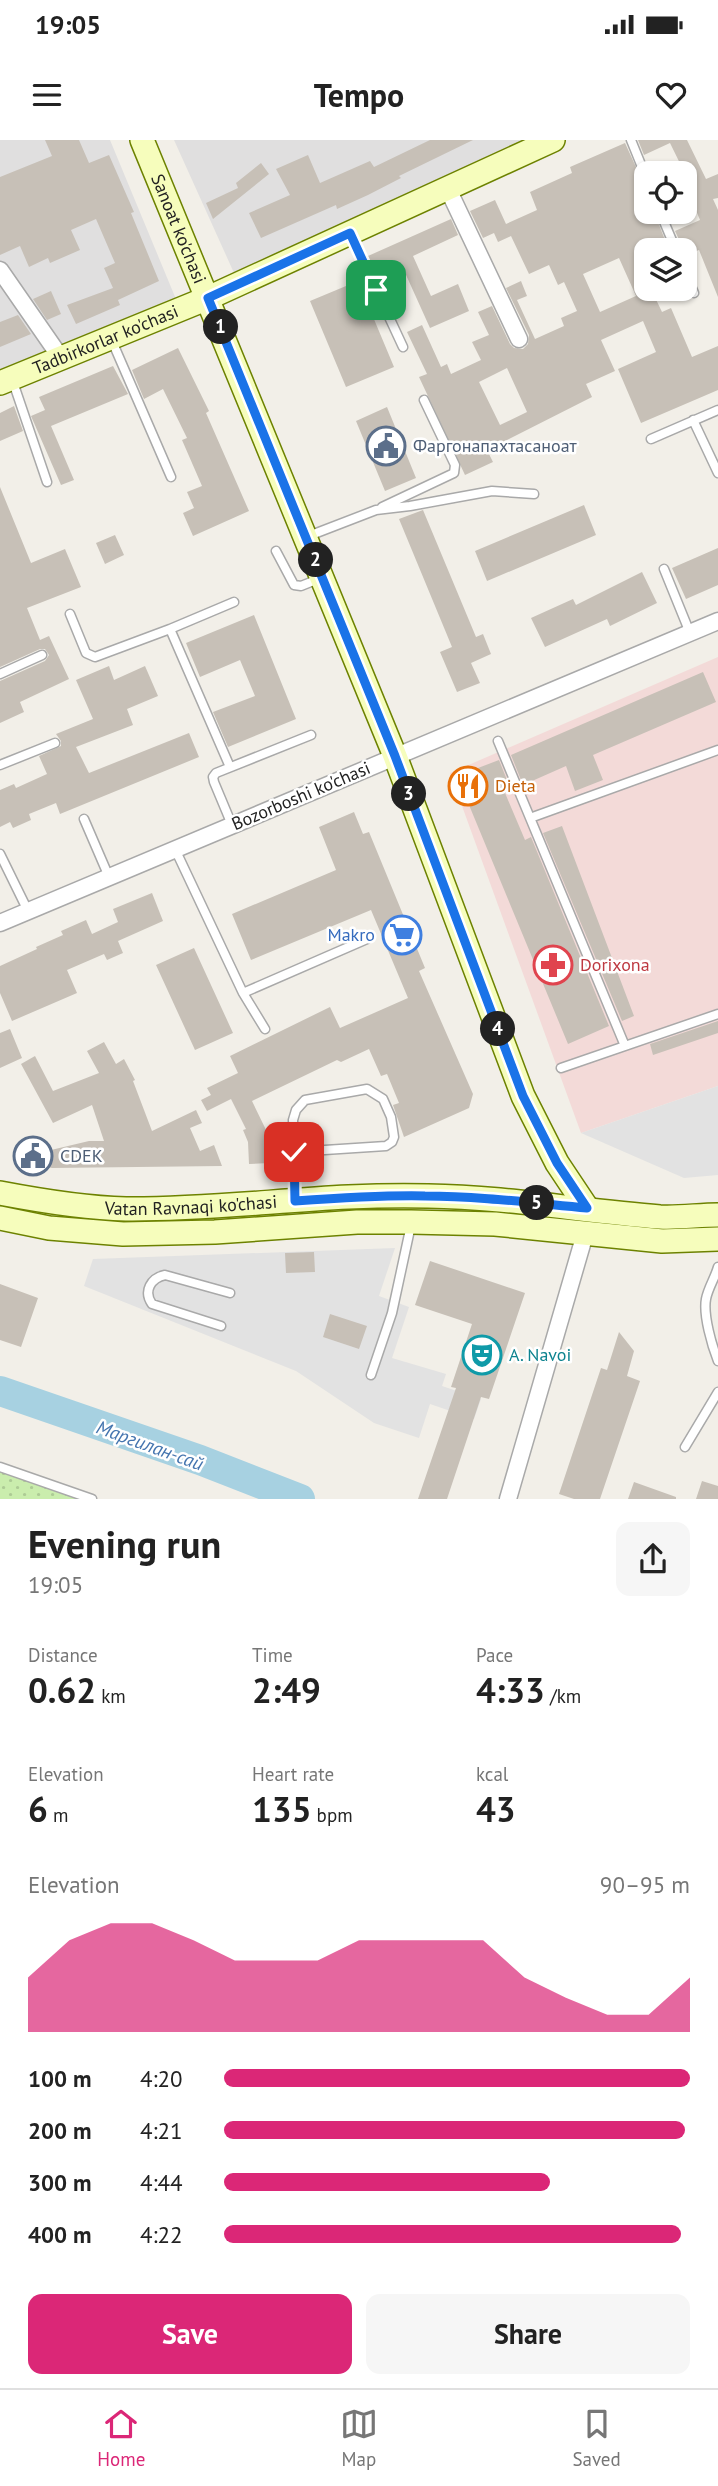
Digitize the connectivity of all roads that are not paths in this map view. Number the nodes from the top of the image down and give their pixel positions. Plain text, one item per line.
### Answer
1 (142, 140) edge
2 (553, 140) edge
3 (631, 140) edge
4 (640, 161) edge
5 (448, 189) junction
6 (350, 233) junction
7 (0, 270) edge
8 (208, 298) junction
9 (110, 338) junction
10 (519, 339) dead end
11 (403, 347) dead end
12 (61, 358) junction
13 (4, 379) edge
14 (424, 400) dead end
15 (718, 410) edge
16 (693, 421) junction
17 (651, 439) dead end
18 (718, 473) edge
19 (171, 477) dead end
20 (47, 482) dead end
21 (534, 494) dead end
22 (376, 510) junction
23 (306, 537) junction
24 (276, 551) dead end
25 (664, 569) dead end
26 (322, 577) junction
27 (234, 602) dead end
28 (70, 614) dead end
29 (718, 621) edge
30 (170, 629) junction
31 (690, 633) junction
32 (42, 655) dead end
33 (0, 674) edge
34 (311, 735) dead end
35 (498, 741) dead end
36 (55, 743) dead end
37 (718, 750) edge
38 (395, 756) junction
39 (0, 765) edge
40 (230, 767) junction
41 (530, 818) junction
42 (84, 820) dead end
43 (232, 825) junction
44 (174, 849) junction
45 (0, 854) edge
46 (109, 877) junction
47 (28, 911) junction
48 (0, 923) edge
49 (367, 939) dead end
50 (243, 993) junction
51 (718, 1014) edge
52 (265, 1029) dead end
53 (625, 1046) junction
54 (561, 1068) dead end
55 (294, 1152) junction
56 (0, 1193) edge
57 (295, 1201) junction
58 (587, 1208) junction
59 (718, 1215) edge
60 (0, 1218) edge
61 (411, 1222) junction
62 (585, 1234) junction
63 (718, 1239) edge
64 (718, 1267) edge
65 (230, 1293) dead end
66 (221, 1326) dead end
67 (718, 1361) edge
68 (371, 1375) dead end
69 (718, 1392) edge
70 (685, 1447) dead end
71 (0, 1467) edge
72 (92, 1499) edge
73 (508, 1499) edge

1 - 8 main road, Sanoat ko'chasi
2 - 5 main road, Tadbirkorlar ko'chasi
3 - 4 lane
5 - 6 main road, Tadbirkorlar ko'chasi
5 - 10 street
6 - 8 main road, Tadbirkorlar ko'chasi
6 - 11 lane
7 - 12 street
8 - 9 main road, Tadbirkorlar ko'chasi
8 - 23 main road, Sanoat ko'chasi
9 - 12 main road, Tadbirkorlar ko'chasi
9 - 19 lane
12 - 13 main road, Tadbirkorlar ko'chasi
13 - 20 lane
14 - 22 lane
15 - 16 lane
16 - 17 lane
16 - 18 lane
21 - 22 lane
22 - 23 lane
23 - 26 main road, Sanoat ko'chasi
24 - 26 lane
25 - 31 lane
26 - 38 main road, Sanoat ko'chasi
27 - 30 lane
28 - 30 lane
29 - 31 street, Bozorboshi ko'chasi
30 - 40 lane
31 - 38 street, Bozorboshi ko'chasi
32 - 33 lane
34 - 40 lane
35 - 41 lane
36 - 39 lane
37 - 41 lane
38 - 43 street, Bozorboshi ko'chasi
38 - 58 main road, Sanoat ko'chasi
40 - 43 lane
41 - 53 lane
42 - 46 lane
43 - 44 street, Bozorboshi ko'chasi
44 - 46 street, Bozorboshi ko'chasi
44 - 50 lane
45 - 47 lane
46 - 47 street, Bozorboshi ko'chasi
47 - 48 street, Bozorboshi ko'chasi
49 - 50 lane
50 - 52 lane
51 - 53 lane
53 - 54 lane
55 - 55 lane
55 - 57 lane
56 - 57 main road, Vatan Ravnaqi ko'chasi
57 - 58 main road, Vatan Ravnaqi ko'chasi
58 - 59 main road, Vatan Ravnaqi ko'chasi
58 - 62 main road
60 - 61 main road, Vatan Ravnaqi ko'chasi
61 - 62 main road, Vatan Ravnaqi ko'chasi
61 - 68 lane
62 - 63 main road, Vatan Ravnaqi ko'chasi
62 - 73 street
64 - 67 lane
65 - 66 lane
69 - 70 lane
71 - 72 lane

